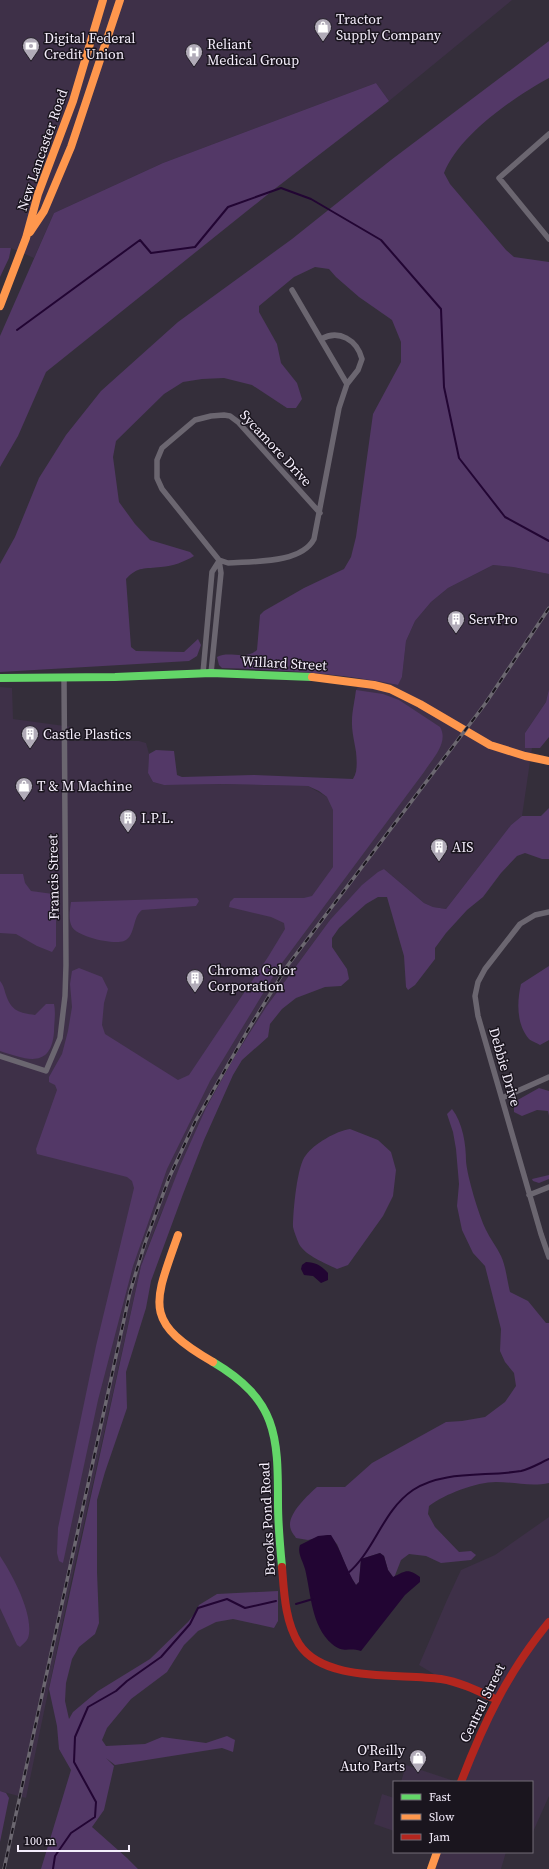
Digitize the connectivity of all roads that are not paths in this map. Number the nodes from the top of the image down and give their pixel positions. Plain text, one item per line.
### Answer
1 (103, 0) edge
2 (120, 0) edge
3 (549, 134) edge
4 (26, 238) junction
5 (549, 239) edge
6 (292, 290) dead end
7 (0, 306) edge
8 (321, 340) junction
9 (347, 384) junction
10 (320, 513) junction
11 (219, 560) junction
12 (207, 673) junction
13 (0, 678) edge
14 (64, 678) junction
15 (549, 761) edge
16 (549, 912) edge
17 (0, 1056) edge
18 (549, 1077) edge
19 (502, 1098) junction
20 (549, 1187) edge
21 (529, 1195) junction
22 (178, 1235) dead end
23 (549, 1257) edge
24 (549, 1622) edge
25 (496, 1699) junction
26 (461, 1781) edge
27 (437, 1853) edge
28 (431, 1869) edge

1 - 4 street, New Lancaster Road
2 - 4 street
3 - 5 street
4 - 7 street, New Lancaster Road
6 - 8 street
8 - 9 street
8 - 9 street
9 - 10 street
10 - 11 street
10 - 11 street, Sycamore Drive
11 - 12 street
11 - 12 street
12 - 14 street, Willard Street
12 - 15 street, Willard Street
13 - 14 street, Willard Street
14 - 17 street, Francis Street
16 - 19 street, Debbie Drive
18 - 19 street
19 - 21 street, Debbie Drive
20 - 21 street
21 - 23 street, Debbie Drive
22 - 25 street, Brooks Pond Road
24 - 25 street, Central Street
25 - 26 street, Central Street
27 - 28 street

